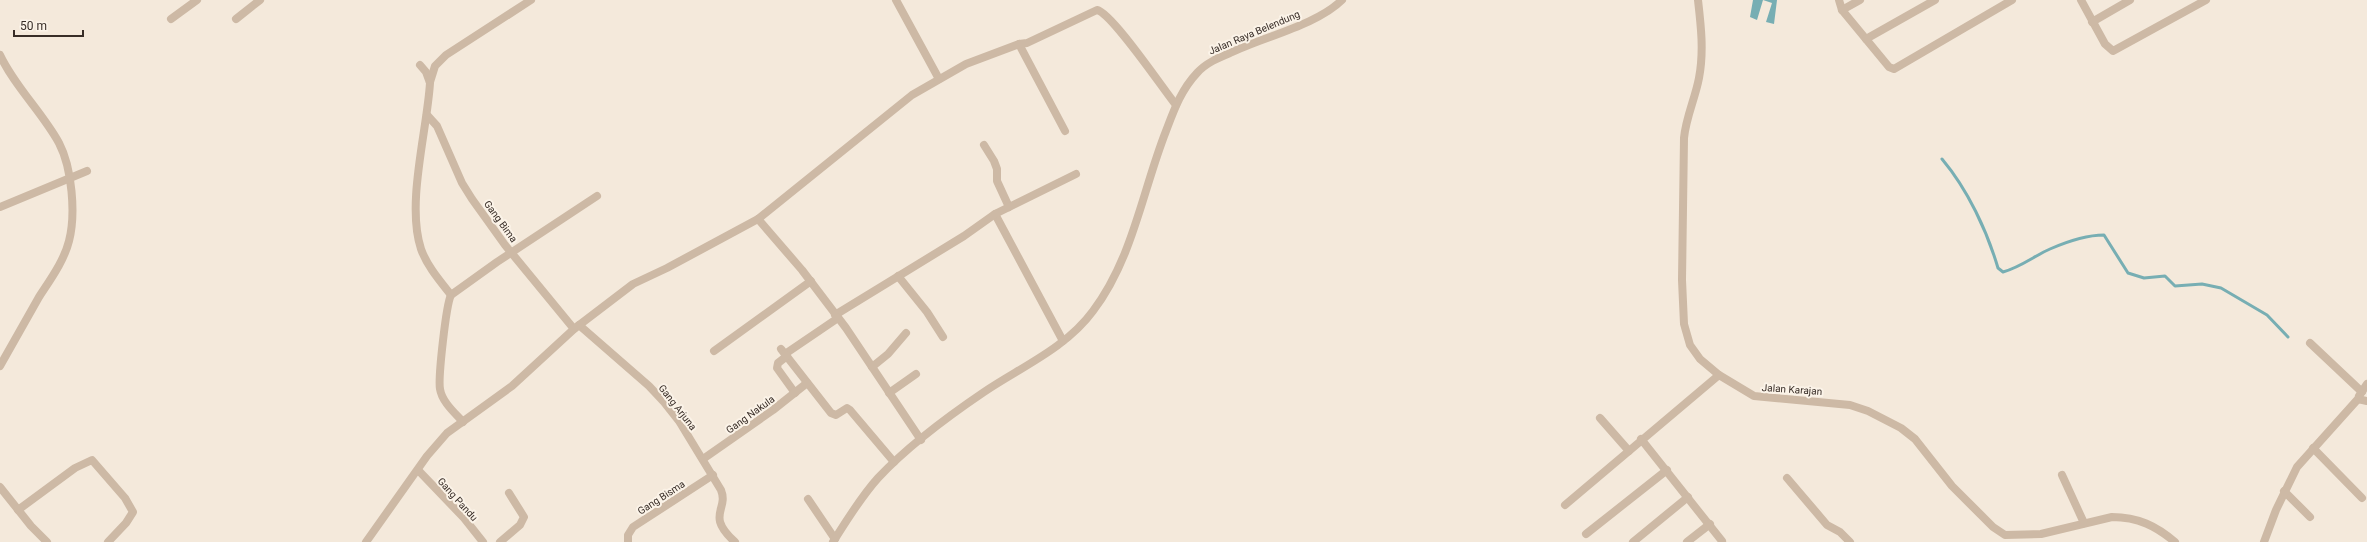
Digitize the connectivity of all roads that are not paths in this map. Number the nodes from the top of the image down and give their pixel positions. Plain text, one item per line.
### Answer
1 (197, 0) edge
2 (260, 0) edge
3 (531, 0) edge
4 (896, 0) edge
5 (1342, 0) edge
6 (1698, 0) edge
7 (1839, 0) edge
8 (1860, 0) edge
9 (1935, 0) edge
10 (2012, 0) edge
11 (2081, 0) edge
12 (2130, 0) edge
13 (2206, 0) edge
14 (1842, 10) junction
15 (236, 19) dead end
16 (171, 20) dead end
17 (2092, 22) junction
18 (1866, 39) junction
19 (1019, 44) junction
20 (0, 55) edge
21 (420, 65) dead end
22 (939, 79) junction
23 (430, 83) junction
24 (1176, 104) junction
25 (427, 114) junction
26 (1065, 131) dead end
27 (984, 145) dead end
28 (87, 171) dead end
29 (1076, 174) dead end
30 (70, 177) junction
31 (597, 196) dead end
32 (0, 207) edge
33 (1009, 207) junction
34 (995, 214) junction
35 (758, 218) junction
36 (511, 252) junction
37 (898, 276) junction
38 (810, 281) junction
39 (451, 295) junction
40 (836, 316) junction
41 (577, 327) junction
42 (906, 333) dead end
43 (943, 337) dead end
44 (1062, 341) junction
45 (2310, 343) dead end
46 (714, 351) dead end
47 (785, 353) junction
48 (3, 354) edge
49 (0, 366) edge
50 (872, 367) junction
51 (916, 374) dead end
52 (1719, 375) junction
53 (807, 383) junction
54 (2367, 384) edge
55 (795, 393) junction
56 (889, 393) junction
57 (2360, 395) junction
58 (2367, 401) edge
59 (1600, 418) dead end
60 (463, 422) junction
61 (1641, 439) junction
62 (921, 440) junction
63 (2313, 448) junction
64 (1629, 451) junction
65 (703, 460) junction
66 (894, 462) junction
67 (418, 470) junction
68 (1667, 470) junction
69 (713, 475) junction
70 (2062, 476) dead end
71 (1787, 478) dead end
72 (0, 487) edge
73 (2284, 491) junction
74 (509, 493) dead end
75 (1688, 497) junction
76 (2362, 498) dead end
77 (808, 499) dead end
78 (1565, 505) dead end
79 (18, 510) junction
80 (2310, 517) dead end
81 (1710, 524) junction
82 (2084, 524) junction
83 (1586, 534) dead end
84 (834, 540) edge
85 (1722, 541) edge
86 (48, 542) edge
87 (108, 542) edge
88 (366, 542) edge
89 (482, 542) edge
90 (500, 542) edge
91 (628, 542) edge
92 (735, 542) edge
93 (1633, 542) edge
94 (1687, 542) edge
95 (1850, 542) edge
96 (2175, 542) edge
97 (2264, 542) edge

1 - 16 street
2 - 15 street
3 - 23 street
4 - 22 street
5 - 24 street, Jalan Raya Belendung
6 - 52 street, Jalan Karajan
7 - 14 street
8 - 14 street
9 - 18 street
10 - 18 street
11 - 17 street
12 - 17 street
13 - 17 street
14 - 18 street
19 - 22 street
19 - 24 street
19 - 26 street
20 - 30 street
21 - 23 street
22 - 35 street
23 - 25 street
24 - 44 street, Jalan Raya Belendung
25 - 36 street, Gang Bima
25 - 39 street
27 - 33 street
28 - 30 street
29 - 33 street
30 - 32 street
30 - 48 street
31 - 36 street
33 - 34 street
34 - 37 street
34 - 44 street
35 - 38 street
35 - 41 street
36 - 39 street
36 - 41 street, Gang Bima
37 - 40 street
37 - 43 street
38 - 40 street
38 - 46 street
39 - 60 street
40 - 47 street
40 - 50 street
41 - 60 street
41 - 65 street, Gang Arjuna
42 - 50 street
44 - 62 street, Jalan Raya Belendung
45 - 57 street
47 - 53 street
47 - 55 street
48 - 49 street
50 - 56 street
51 - 56 street
52 - 61 street
52 - 82 street, Jalan Karajan
53 - 55 street, Gang Nakula
53 - 66 street
54 - 57 street
55 - 65 street, Gang Nakula
56 - 62 street
57 - 58 street
57 - 63 street
59 - 64 street
60 - 67 street
61 - 64 street
61 - 68 street
62 - 66 street, Jalan Raya Belendung
63 - 73 street
63 - 76 street
64 - 78 street
65 - 69 street, Gang Arjuna
66 - 84 street, Jalan Raya Belendung
67 - 88 street
67 - 89 street, Gang Pandu
68 - 75 street
68 - 83 street
69 - 91 street, Gang Bisma
69 - 92 street, Gang Arjuna
70 - 82 street
71 - 95 street
72 - 79 street
73 - 80 street
73 - 97 street
74 - 90 street
75 - 81 street
75 - 93 street
77 - 84 street
79 - 86 street
79 - 87 street
81 - 85 street
81 - 94 street
82 - 96 street, Jalan Karajan

